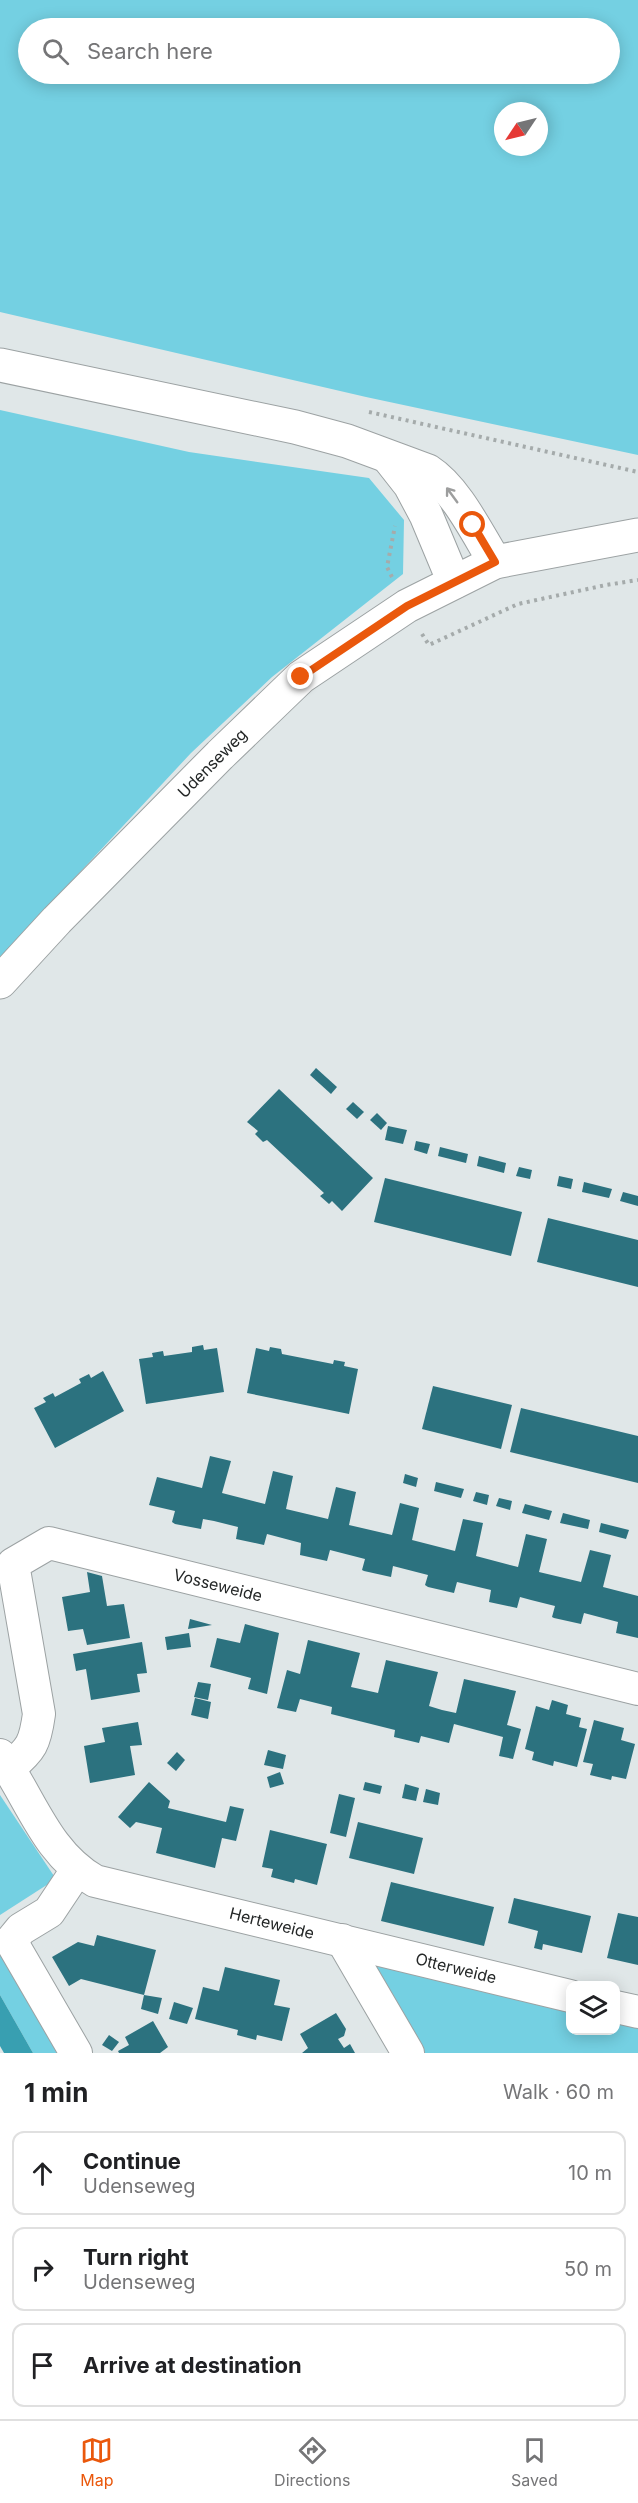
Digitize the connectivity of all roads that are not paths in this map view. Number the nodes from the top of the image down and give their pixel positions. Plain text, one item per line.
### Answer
1 (0, 365) edge
2 (388, 457) junction
3 (638, 535) edge
4 (495, 562) junction
5 (454, 582) junction
6 (0, 982) edge
7 (638, 1689) edge
8 (4, 1761) edge
9 (76, 1870) junction
10 (342, 1940) junction
11 (566, 1995) edge
12 (620, 2008) edge
13 (638, 2012) edge
14 (76, 2053) edge
15 (408, 2053) edge

1 - 2 main road
4 -> 2 main road
2 - 5 main road
3 - 4 main road, Udenseweg
4 - 5 main road, Udenseweg
5 - 6 main road, Udenseweg
7 - 8 street, Vosseweide
8 - 9 street
9 - 10 street, Herteweide
9 - 14 street
10 - 11 street, Otterweide
10 - 15 street
12 - 13 street

